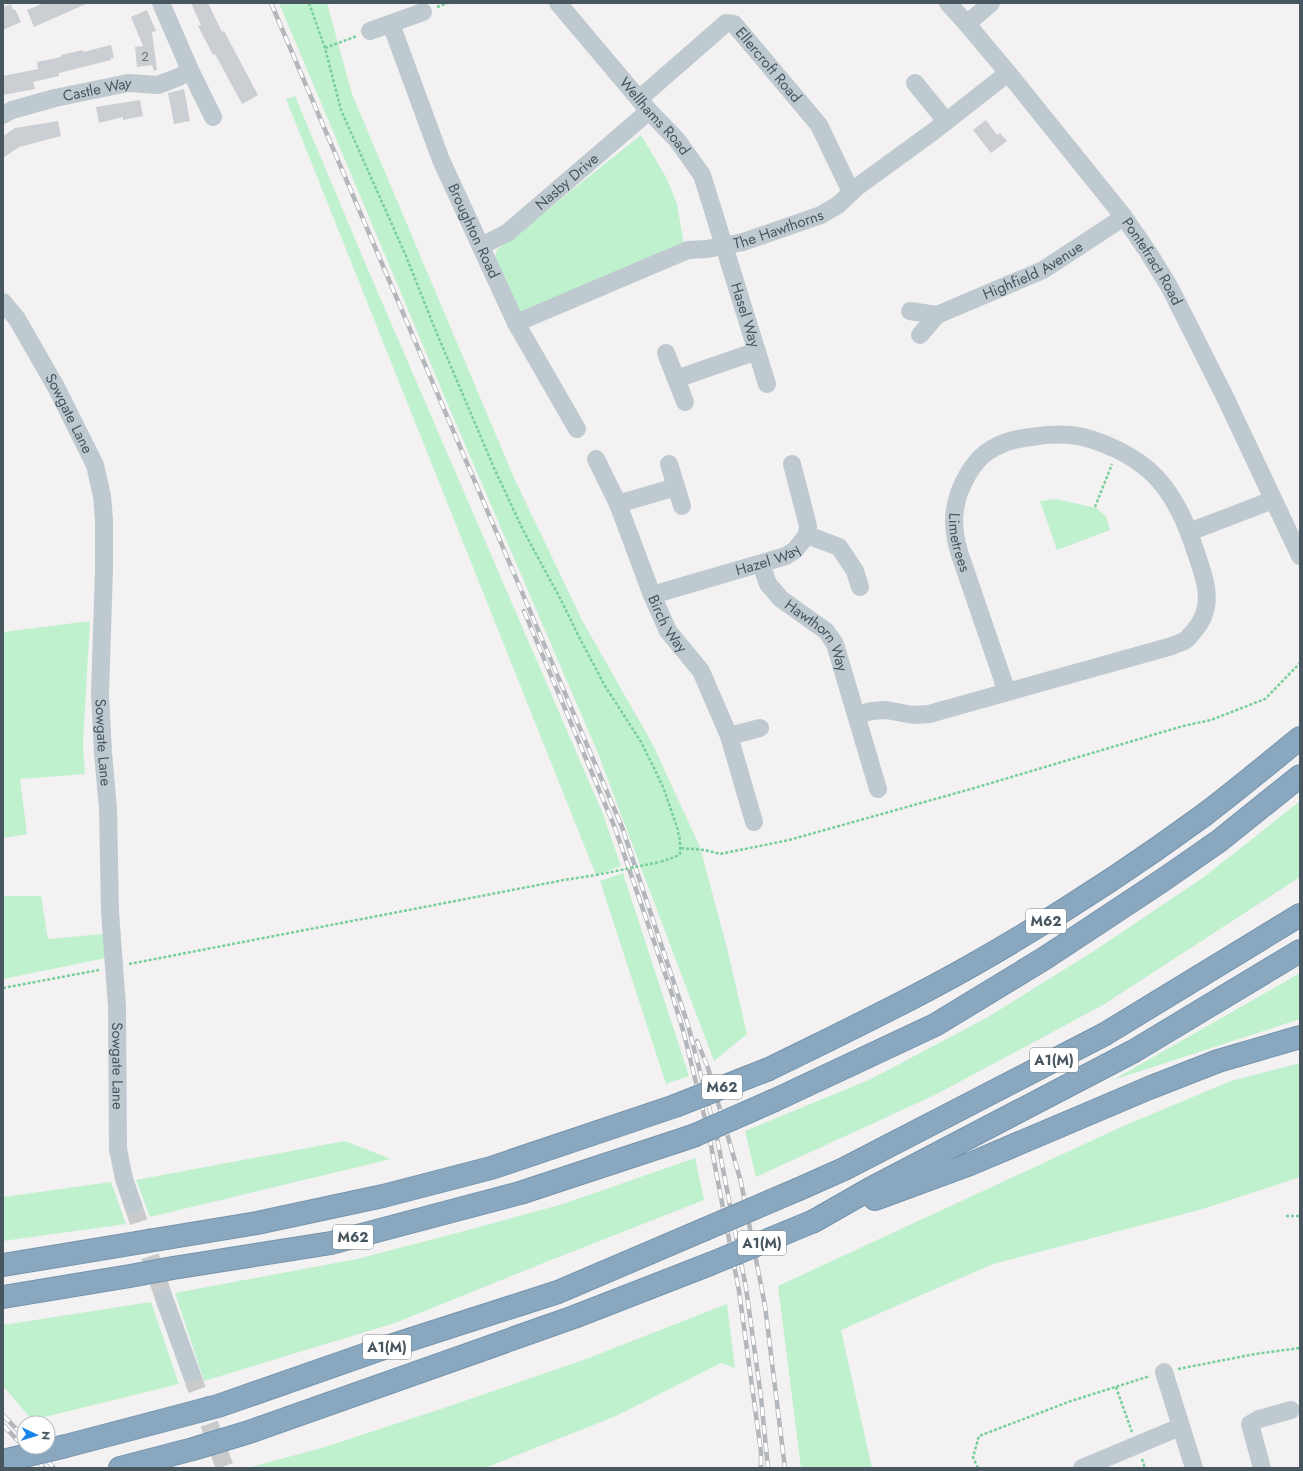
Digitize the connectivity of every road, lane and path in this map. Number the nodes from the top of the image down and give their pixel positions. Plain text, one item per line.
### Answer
1 (161, 3) edge
2 (309, 3) edge
3 (558, 3) edge
4 (948, 3) edge
5 (991, 3) edge
6 (423, 12) dead end
7 (391, 24) junction
8 (967, 24) junction
9 (370, 32) joint
10 (325, 48) junction
11 (190, 70) junction
12 (1008, 73) junction
13 (915, 83) dead end
14 (644, 105) junction
15 (3, 115) edge
16 (214, 117) dead end
17 (946, 121) junction
18 (851, 192) junction
19 (1124, 217) junction
20 (481, 246) junction
21 (723, 246) junction
22 (3, 302) edge
23 (910, 311) dead end
24 (937, 315) junction
25 (516, 323) junction
26 (920, 335) dead end
27 (757, 351) junction
28 (666, 353) dead end
29 (676, 379) junction
30 (767, 384) dead end
31 (685, 402) dead end
32 (577, 428) dead end
33 (1118, 450) junction
34 (596, 459) dead end
35 (669, 464) dead end
36 (792, 464) dead end
37 (676, 487) junction
38 (1273, 500) junction
39 (618, 504) junction
40 (682, 506) dead end
41 (1095, 508) dead end
42 (1190, 532) junction
43 (807, 535) junction
44 (1300, 556) edge
45 (761, 564) junction
46 (860, 587) dead end
47 (652, 595) junction
48 (1300, 663) edge
49 (1007, 692) junction
50 (856, 715) junction
51 (760, 728) dead end
52 (729, 736) junction
53 (1300, 738) edge
54 (1300, 776) edge
55 (878, 789) dead end
56 (754, 822) dead end
57 (681, 848) junction
58 (1300, 915) edge
59 (1300, 951) edge
60 (115, 966) junction
61 (3, 988) edge
62 (1300, 1036) edge
63 (133, 1206) tunnel mouth
64 (1286, 1216) dead end
65 (1300, 1216) edge
66 (814, 1221) junction
67 (3, 1265) edge
68 (3, 1298) edge
69 (164, 1298) tunnel mouth
70 (1300, 1348) edge
71 (1164, 1372) junction
72 (191, 1373) tunnel mouth
73 (1116, 1387) junction
74 (1291, 1410) dead end
75 (1180, 1427) junction
76 (1137, 1445) junction
77 (3, 1461) edge
78 (120, 1468) edge
79 (978, 1468) edge
80 (1082, 1468) edge
81 (1145, 1468) edge
82 (1194, 1468) edge
83 (1262, 1468) edge

1 - 11 street
2 - 10 path
3 - 14 street, Wellhams Road
4 - 8 street, Pontefract Road
5 - 8 street
6 - 7 street
7 - 9 street
7 - 20 street, Broughton Road
8 - 12 street, Pontefract Road
9 - 10 path
10 - 57 path
11 - 15 street, Castle Way
11 - 16 street
12 - 17 street, The Hawthorns
12 - 19 street, Pontefract Road
13 - 17 street
14 - 18 street, Ellercroft Road
14 - 20 street, Nasby Drive
14 - 21 street, Wellhams Road
17 - 18 street, The Hawthorns
18 - 21 street, The Hawthorns
19 - 24 street, Highfield Avenue
19 - 38 street, Pontefract Road
20 - 25 street, Broughton Road
21 - 25 street, The Hawthorns
21 - 27 street, Hasel Way
22 - 60 street, Sowgate Lane
23 - 24 street
24 - 26 street, Highfield Avenue
25 - 32 street, Broughton Road
27 - 29 street
27 - 30 street, Hasel Way
28 - 29 street
29 - 31 street
33 - 41 path
33 - 42 street, Limetrees
33 - 49 street, Limetrees
34 - 39 street, Birch Way
35 - 37 street
36 - 43 street, Hazel Way
37 - 39 street
37 - 40 street
38 - 42 street
38 - 44 street, Pontefract Road
39 - 47 street, Birch Way
42 - 49 street, Limetrees
43 - 45 street, Hazel Way
43 - 46 street
45 - 47 street, Hazel Way
45 - 50 street, Hawthorn Way
47 - 52 street, Birch Way
48 - 57 path
49 - 50 street, Limetrees
50 - 55 street, Hawthorn Way
51 - 52 street
52 - 56 street, Birch Way
53 - 67 highway, M62, bridge
54 - 68 highway, M62, bridge
57 - 60 path, bridge
58 - 77 highway, A1(M), bridge
59 - 66 highway, A1(M)
60 - 61 path
60 - 63 street, Sowgate Lane
62 - 66 highway
64 - 65 path
66 - 78 highway, A1(M), bridge
69 - 72 street
70 - 71 path
71 - 73 path
71 - 75 street
73 - 76 path
73 - 79 path
74 - 83 street
75 - 76 street
75 - 82 street
76 - 80 street
76 - 81 path

